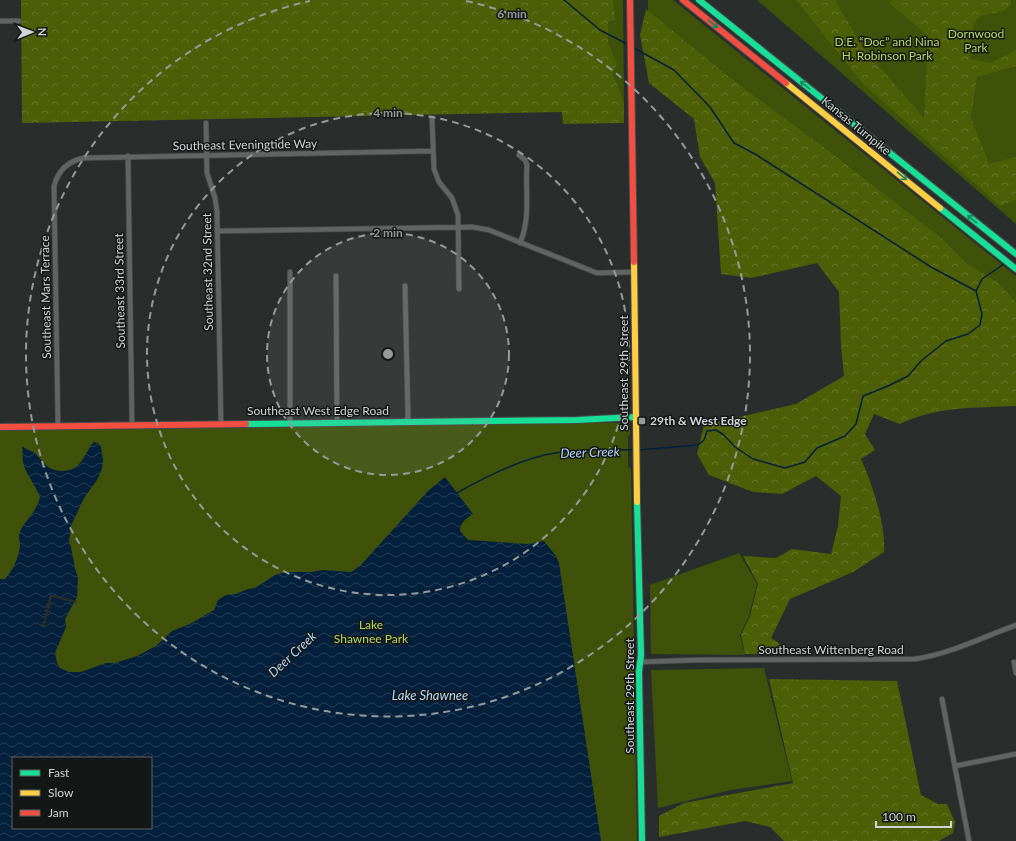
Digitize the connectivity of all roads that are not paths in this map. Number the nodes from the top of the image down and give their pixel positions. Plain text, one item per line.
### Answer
1 (630, 0) edge
2 (683, 0) edge
3 (699, 0) edge
4 (0, 21) edge
5 (19, 21) dead end
6 (432, 118) dead end
7 (206, 123) dead end
8 (433, 151) junction
9 (519, 155) dead end
10 (128, 156) junction
11 (206, 156) junction
12 (62, 170) joint
13 (459, 227) junction
14 (217, 231) junction
15 (520, 243) junction
16 (1016, 254) edge
17 (1016, 268) edge
18 (290, 272) dead end
19 (634, 272) junction
20 (336, 276) dead end
21 (405, 286) dead end
22 (459, 289) dead end
23 (635, 417) junction
24 (290, 422) junction
25 (337, 422) junction
26 (404, 422) junction
27 (221, 423) junction
28 (132, 425) junction
29 (58, 426) junction
30 (0, 427) edge
31 (1016, 625) edge
32 (640, 662) junction
33 (1014, 662) dead end
34 (1016, 673) edge
35 (942, 699) dead end
36 (1016, 754) edge
37 (955, 766) junction
38 (642, 841) edge
39 (968, 841) edge

1 - 19 main road, Southeast 29th Street
2 -> 17 main road, Kansas Turnpike
16 -> 3 main road, Kansas Turnpike
4 - 5 street
6 - 8 street
7 - 11 street, Southeast 32nd Street
8 - 11 street, Southeast Eveningtide Way
8 - 13 street
9 - 15 street
10 - 11 street, Southeast Eveningtide Way
10 - 12 street, Southeast Eveningtide Way
10 - 28 street, Southeast 33rd Street
11 - 14 street, Southeast 32nd Street
12 - 29 street, Southeast Mars Terrace
13 - 14 street
13 - 15 street
13 - 22 street
14 - 27 street, Southeast 32nd Street
15 - 19 street
18 - 24 street
19 - 23 main road, Southeast 29th Street
20 - 25 street
21 - 26 street
23 - 26 main road, Southeast West Edge Road
23 - 32 main road, Southeast 29th Street
24 - 25 main road, Southeast West Edge Road
24 - 27 main road, Southeast West Edge Road
25 - 26 main road, Southeast West Edge Road
27 - 28 main road, Southeast West Edge Road
28 - 29 main road, Southeast West Edge Road
29 - 30 main road, Southeast West Edge Road
31 - 32 street, Southeast Wittenberg Road
32 - 38 main road, Southeast 29th Street
33 - 34 street
35 - 37 street
36 - 37 street
37 - 39 street

